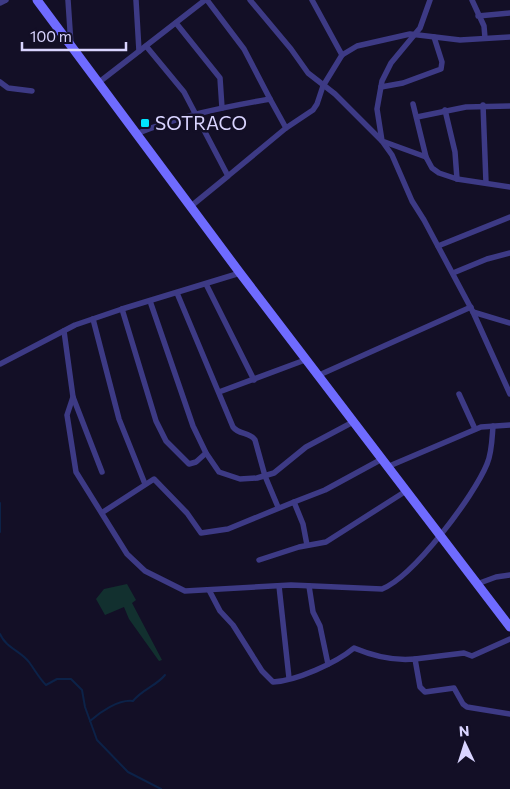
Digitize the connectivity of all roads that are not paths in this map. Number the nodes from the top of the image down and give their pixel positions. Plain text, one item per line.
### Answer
1 (6, 0) edge
2 (37, 0) edge
3 (68, 0) edge
4 (136, 0) edge
5 (206, 0) edge
6 (250, 0) edge
7 (312, 0) edge
8 (430, 0) edge
9 (472, 0) edge
10 (0, 3) edge
11 (510, 13) edge
12 (478, 16) junction
13 (176, 23) junction
14 (415, 35) junction
15 (434, 37) junction
16 (510, 37) edge
17 (485, 38) junction
18 (146, 46) junction
19 (71, 47) junction
20 (139, 51) junction
21 (342, 55) junction
22 (0, 82) edge
23 (98, 83) junction
24 (322, 86) junction
25 (381, 87) junction
26 (32, 91) dead end
27 (270, 99) junction
28 (413, 104) dead end
29 (483, 105) junction
30 (510, 106) edge
31 (222, 108) junction
32 (445, 110) junction
33 (194, 114) junction
34 (417, 117) junction
35 (286, 128) junction
36 (136, 134) junction
37 (382, 141) junction
38 (426, 158) junction
39 (228, 176) junction
40 (457, 179) junction
41 (486, 183) junction
42 (510, 187) edge
43 (190, 206) junction
44 (510, 217) edge
45 (438, 246) junction
46 (510, 253) edge
47 (452, 273) junction
48 (240, 274) junction
49 (206, 284) junction
50 (177, 293) junction
51 (150, 300) junction
52 (122, 309) junction
53 (472, 310) junction
54 (93, 320) junction
55 (510, 323) edge
56 (64, 331) junction
57 (305, 360) junction
58 (0, 364) edge
59 (317, 376) junction
60 (254, 380) junction
61 (219, 392) junction
62 (459, 394) dead end
63 (510, 394) edge
64 (74, 397) junction
65 (353, 422) junction
66 (510, 425) edge
67 (493, 426) junction
68 (474, 429) junction
69 (206, 454) junction
70 (384, 463) junction
71 (102, 472) dead end
72 (265, 476) junction
73 (145, 484) junction
74 (406, 491) junction
75 (294, 502) junction
76 (278, 508) junction
77 (102, 512) junction
78 (439, 534) junction
79 (307, 545) junction
80 (259, 560) dead end
81 (510, 575) edge
82 (477, 584) junction
83 (279, 586) junction
84 (309, 586) junction
85 (209, 590) junction
86 (510, 627) edge
87 (510, 640) edge
88 (415, 659) junction
89 (328, 664) junction
90 (289, 678) junction
91 (510, 714) edge

1 - 10 street
2 - 19 street
3 - 19 street
4 - 20 street
5 - 13 street
5 - 27 street
6 - 24 street
7 - 21 street
8 - 14 street
9 - 12 street
11 - 12 street
12 - 17 street
13 - 18 street
13 - 31 street
14 - 15 street
14 - 21 street
14 - 25 street
15 - 17 street
15 - 25 street
16 - 17 street
18 - 20 street
18 - 33 street
19 - 23 street
20 - 23 street
21 - 24 street
22 - 26 street
23 - 36 street
24 - 35 street
24 - 37 street
25 - 37 street
27 - 31 street
27 - 35 street
28 - 34 street
29 - 30 street
29 - 32 street
29 - 41 street
31 - 33 street
32 - 34 street
32 - 40 street
33 - 36 street
33 - 39 street
34 - 38 street
35 - 39 street
36 - 43 street
37 - 38 street
37 - 45 street
38 - 40 street
39 - 43 street
40 - 41 street
41 - 42 street
43 - 48 street
44 - 45 street
45 - 47 street
46 - 47 street
47 - 53 street
48 - 49 street
48 - 57 street
49 - 50 street
49 - 60 street
50 - 51 street
50 - 61 street
51 - 52 street
51 - 69 street
52 - 54 street
52 - 69 street
53 - 55 street
53 - 59 street
53 - 63 street
54 - 56 street
54 - 73 street
56 - 58 street
56 - 64 street
57 - 59 street
57 - 60 street
59 - 65 street
60 - 61 street
61 - 72 street
62 - 68 street
64 - 71 street
64 - 77 street
65 - 70 street
65 - 72 street
66 - 67 street
67 - 68 street
67 - 78 street
68 - 70 street
69 - 72 street
70 - 74 street
70 - 75 street
72 - 76 street
73 - 76 street
73 - 77 street
74 - 78 street
74 - 79 street
75 - 76 street
75 - 79 street
77 - 85 street
78 - 82 street
78 - 84 street
79 - 80 street
81 - 82 street
82 - 86 street
83 - 84 street
83 - 85 street
83 - 90 street
84 - 89 street
85 - 90 street
87 - 88 street
88 - 89 street
88 - 91 street
89 - 90 street

